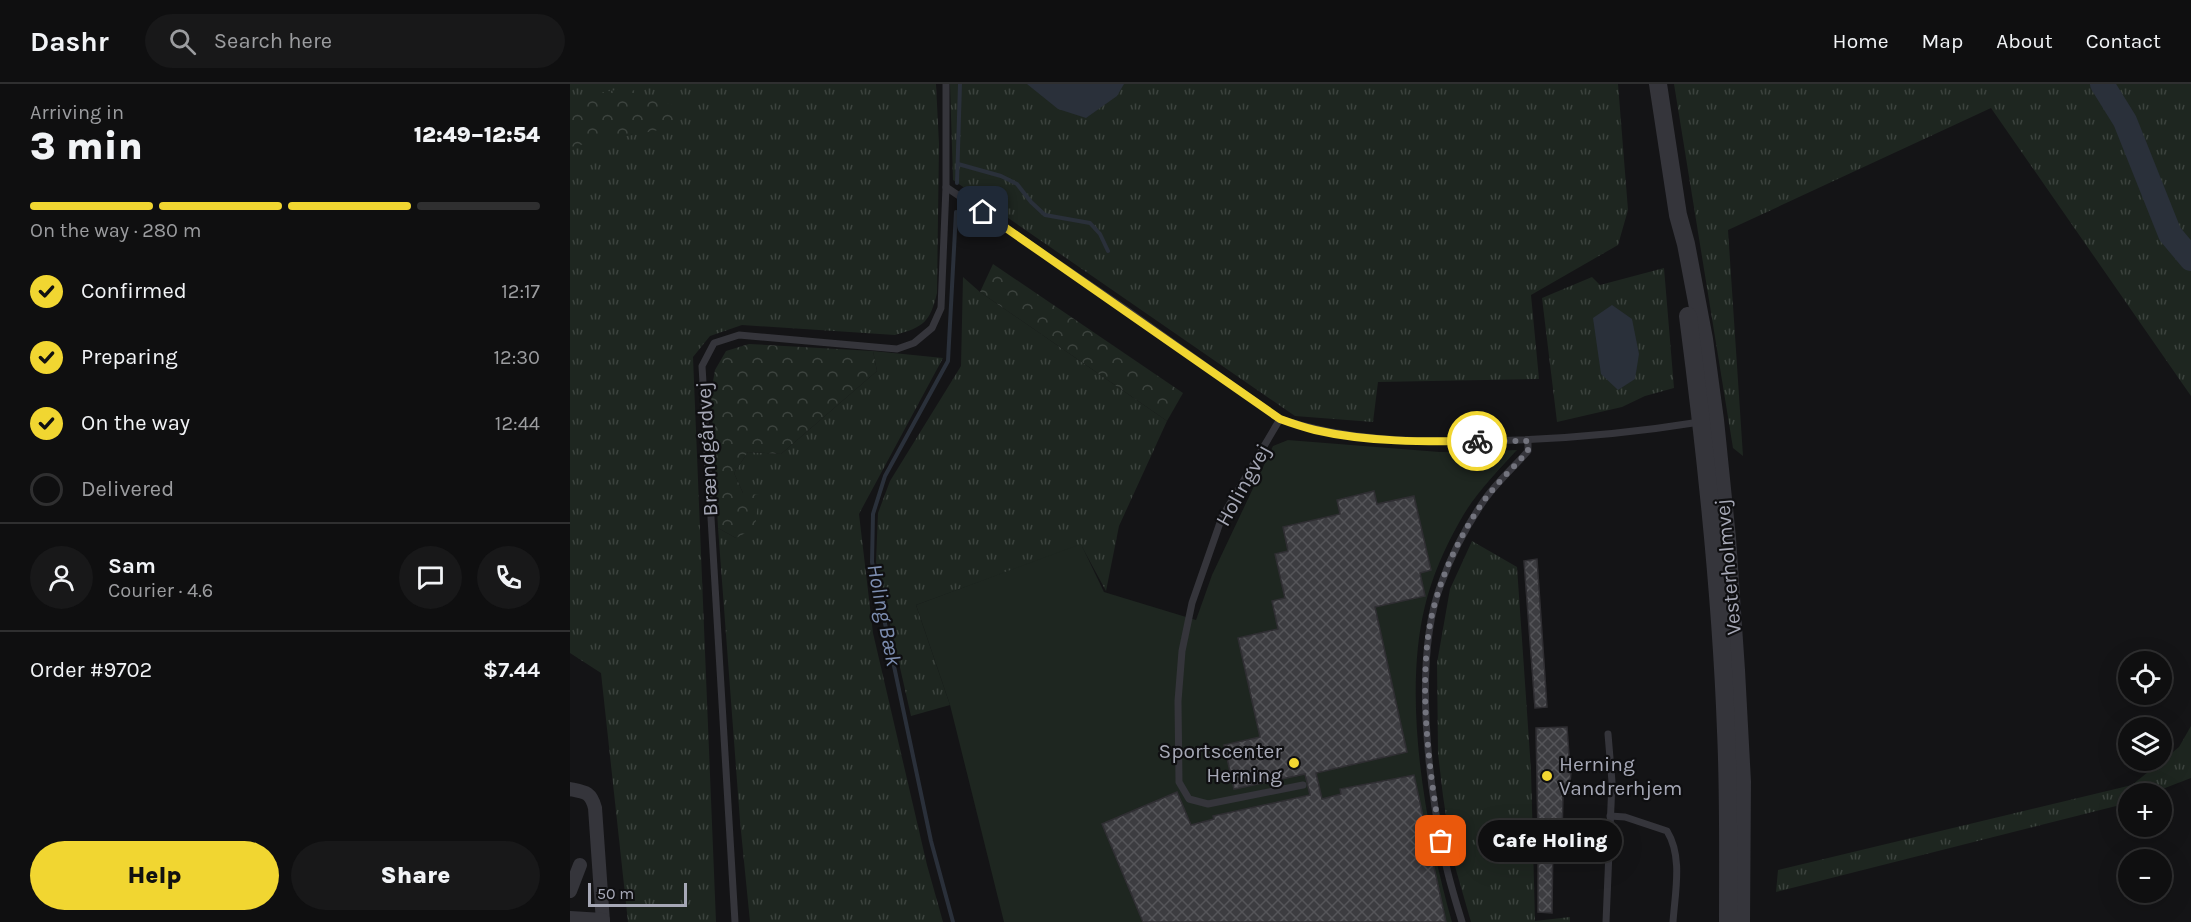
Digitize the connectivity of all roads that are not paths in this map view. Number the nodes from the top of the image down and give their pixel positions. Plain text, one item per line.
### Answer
1 (946, 84) edge
2 (1658, 84) edge
3 (946, 187) junction
4 (1280, 419) junction
5 (1708, 421) junction
6 (1528, 441) junction
7 (1608, 734) dead end
8 (1303, 785) dead end
9 (570, 789) edge
10 (1610, 816) junction
11 (580, 865) dead end
12 (570, 891) edge
13 (570, 918) edge
14 (603, 921) edge
15 (735, 922) edge
16 (1462, 922) edge
17 (1606, 922) edge
18 (1673, 922) edge
19 (1728, 922) edge
20 (1741, 922) edge

1 - 3 lane, Brændgårdvej
2 - 5 street, Vesterholmvej
3 - 4 lane, Holingvej
3 - 15 lane, Brændgårdvej
4 - 6 lane
4 - 8 lane, Holingvej
5 - 6 lane
5 - 19 street, Vesterholmvej
5 - 20 street, Vesterholmvej
6 - 16 lane
7 - 10 lane
9 - 14 street
10 - 17 lane
10 - 18 lane
11 - 12 street
13 - 14 street

